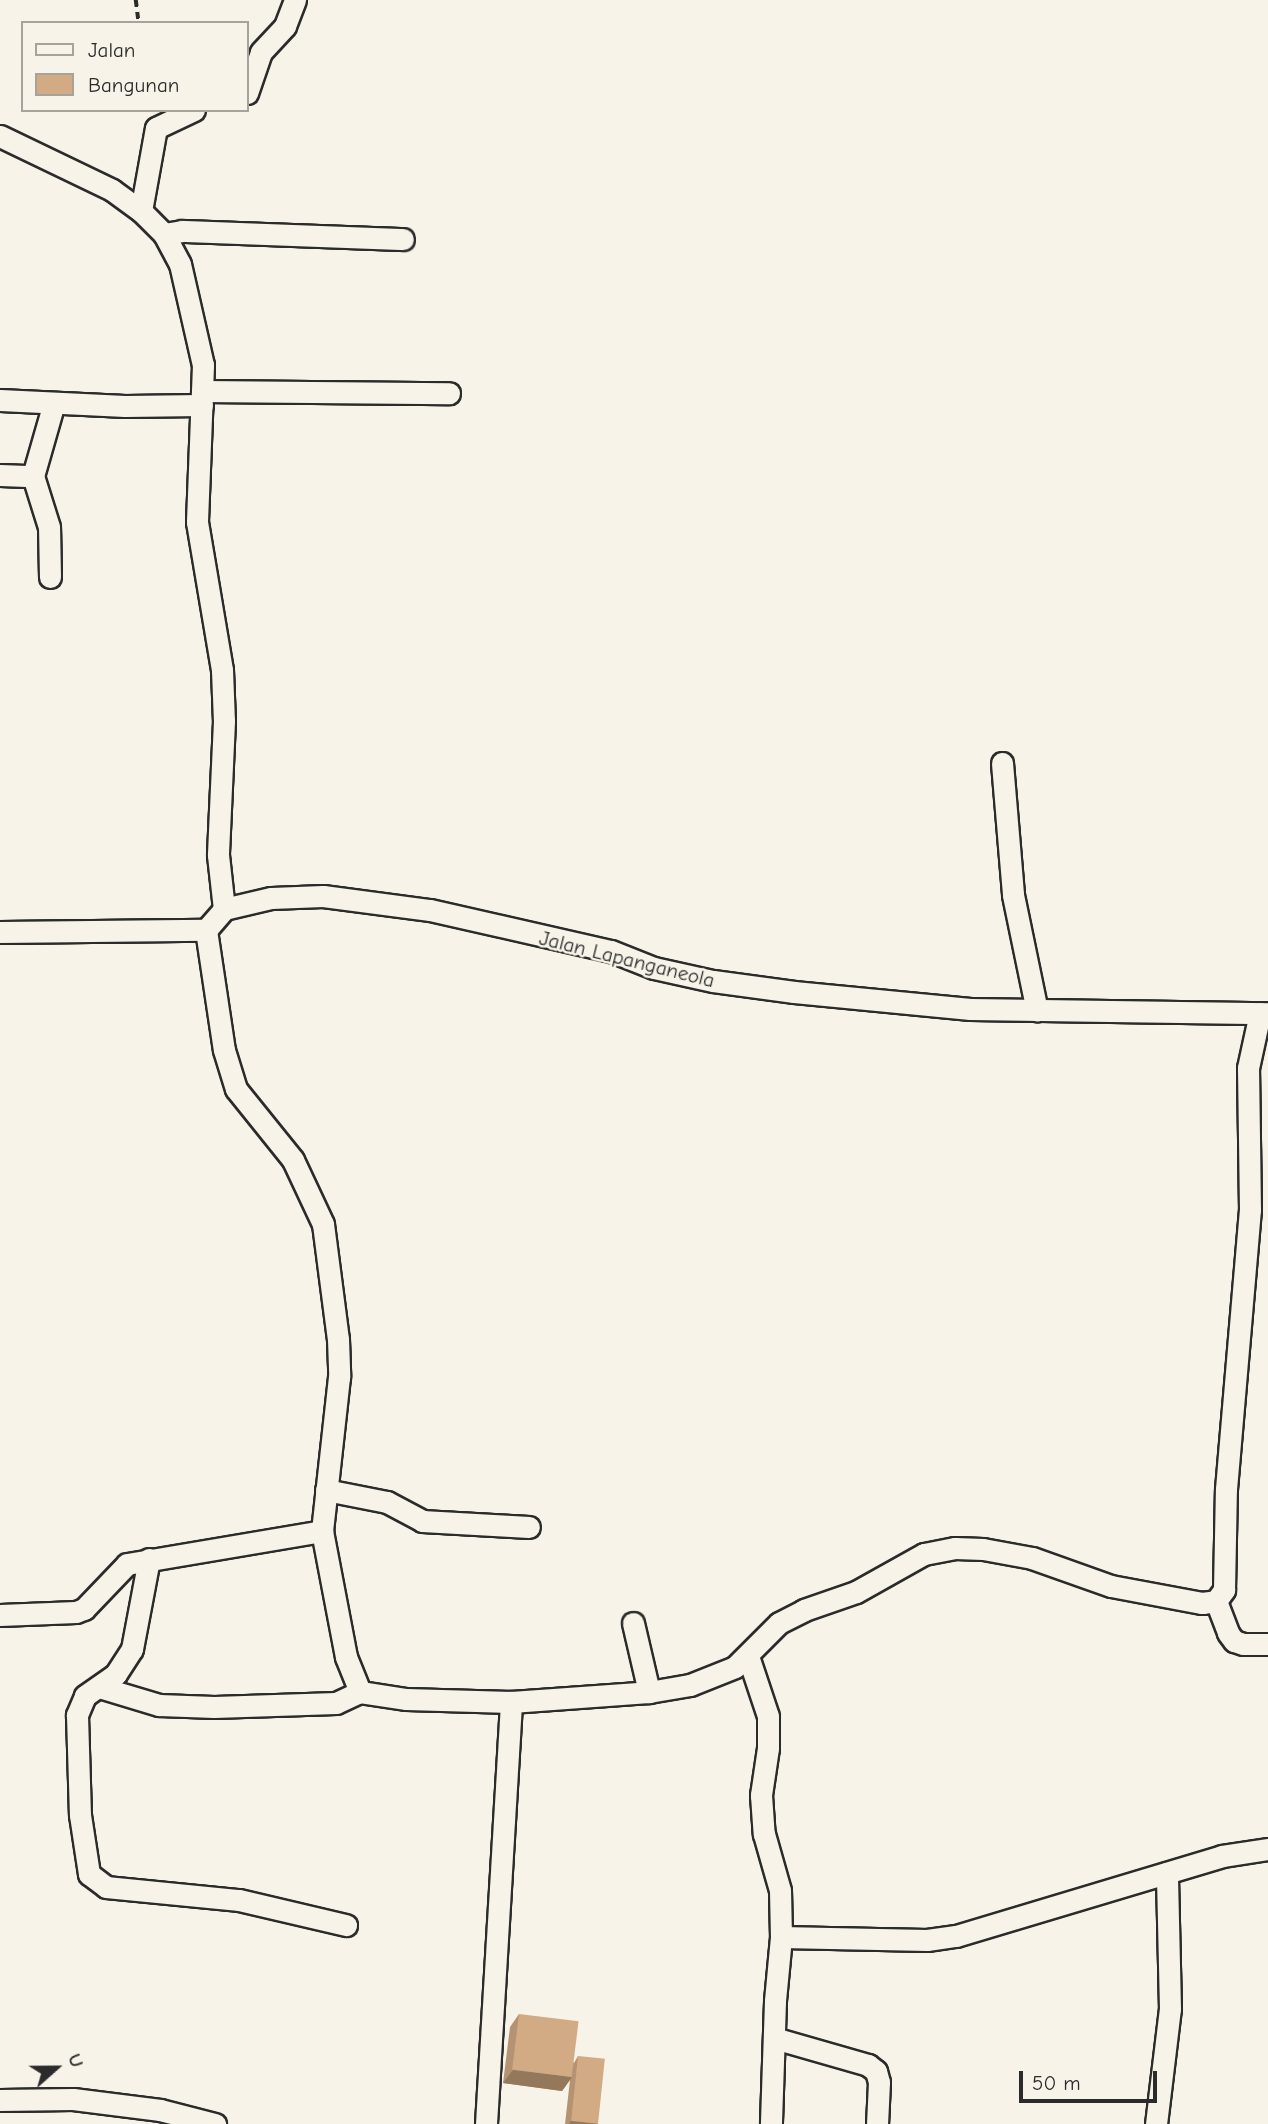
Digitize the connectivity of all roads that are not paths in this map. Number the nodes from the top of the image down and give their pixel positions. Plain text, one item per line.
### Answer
1 (295, 0) edge
2 (248, 90) edge
3 (190, 112) edge
4 (0, 136) edge
5 (23, 149) junction
6 (0, 154) edge
7 (141, 211) junction
8 (164, 234) junction
9 (403, 239) dead end
10 (449, 393) dead end
11 (202, 398) junction
12 (0, 400) edge
13 (54, 402) junction
14 (0, 475) edge
15 (33, 476) junction
16 (50, 576) dead end
17 (1002, 762) dead end
18 (224, 909) junction
19 (206, 930) junction
20 (0, 932) edge
21 (1037, 1011) junction
22 (1264, 1013) edge
23 (326, 1490) junction
24 (528, 1527) dead end
25 (322, 1531) junction
26 (149, 1559) junction
27 (1216, 1601) junction
28 (0, 1615) edge
29 (633, 1623) dead end
30 (1268, 1644) edge
31 (748, 1656) junction
32 (99, 1687) junction
33 (360, 1692) junction
34 (649, 1692) junction
35 (511, 1702) junction
36 (1268, 1849) edge
37 (1167, 1873) junction
38 (346, 1925) dead end
39 (781, 1937) junction
40 (774, 2038) junction
41 (0, 2100) edge
42 (215, 2124) edge
43 (486, 2124) edge
44 (771, 2124) edge
45 (877, 2124) edge
46 (1156, 2124) edge

1 - 2 street
3 - 7 street
4 - 5 street
5 - 6 street
5 - 7 street
7 - 8 street
8 - 9 street
8 - 11 street
10 - 11 street
11 - 13 street
11 - 18 street
12 - 13 street
13 - 15 street
14 - 15 street
15 - 16 street
17 - 21 street
18 - 19 street
18 - 21 street, Jalan Lapanganeola
19 - 20 street
19 - 23 street
21 - 22 street, Jalan Lapanganeola
22 - 27 street
23 - 24 street
23 - 25 street
25 - 26 street
25 - 33 street
26 - 28 street
26 - 32 street
27 - 30 street
27 - 31 street
29 - 34 street
31 - 34 street
31 - 39 street
32 - 33 street
32 - 38 street
33 - 35 street
34 - 35 street
35 - 43 street
36 - 37 street
37 - 39 street
37 - 46 street
39 - 40 street
40 - 44 street
40 - 45 street
41 - 42 street

